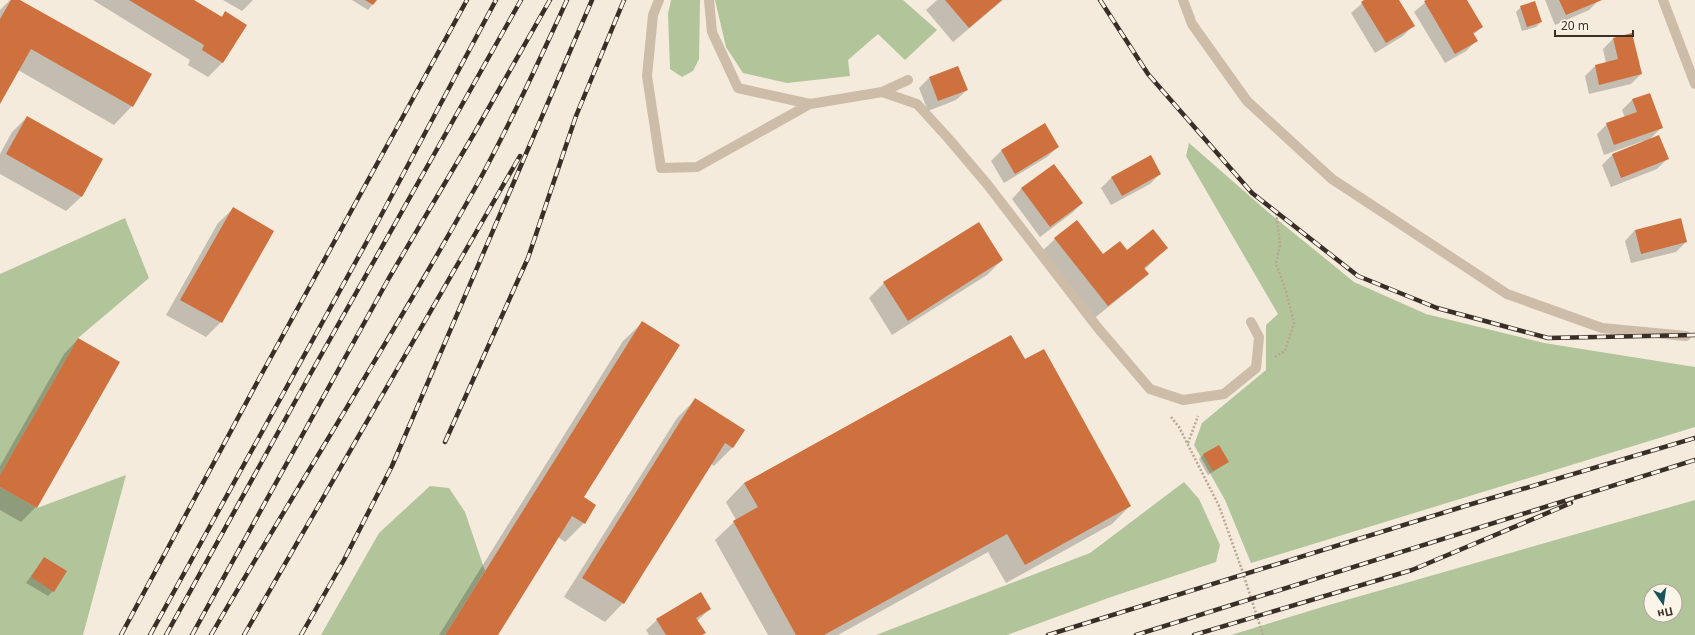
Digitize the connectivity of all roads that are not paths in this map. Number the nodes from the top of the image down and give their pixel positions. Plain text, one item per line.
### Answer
1 (659, 0) edge
2 (709, 0) edge
3 (1183, 0) edge
4 (1663, 0) edge
5 (908, 80) dead end
6 (1695, 84) edge
7 (882, 92) junction
8 (810, 104) junction
9 (1251, 322) dead end
10 (1686, 336) dead end

1 - 8 street
2 - 8 street
3 - 10 street
4 - 6 street
5 - 7 street
7 - 8 street
7 - 9 street

